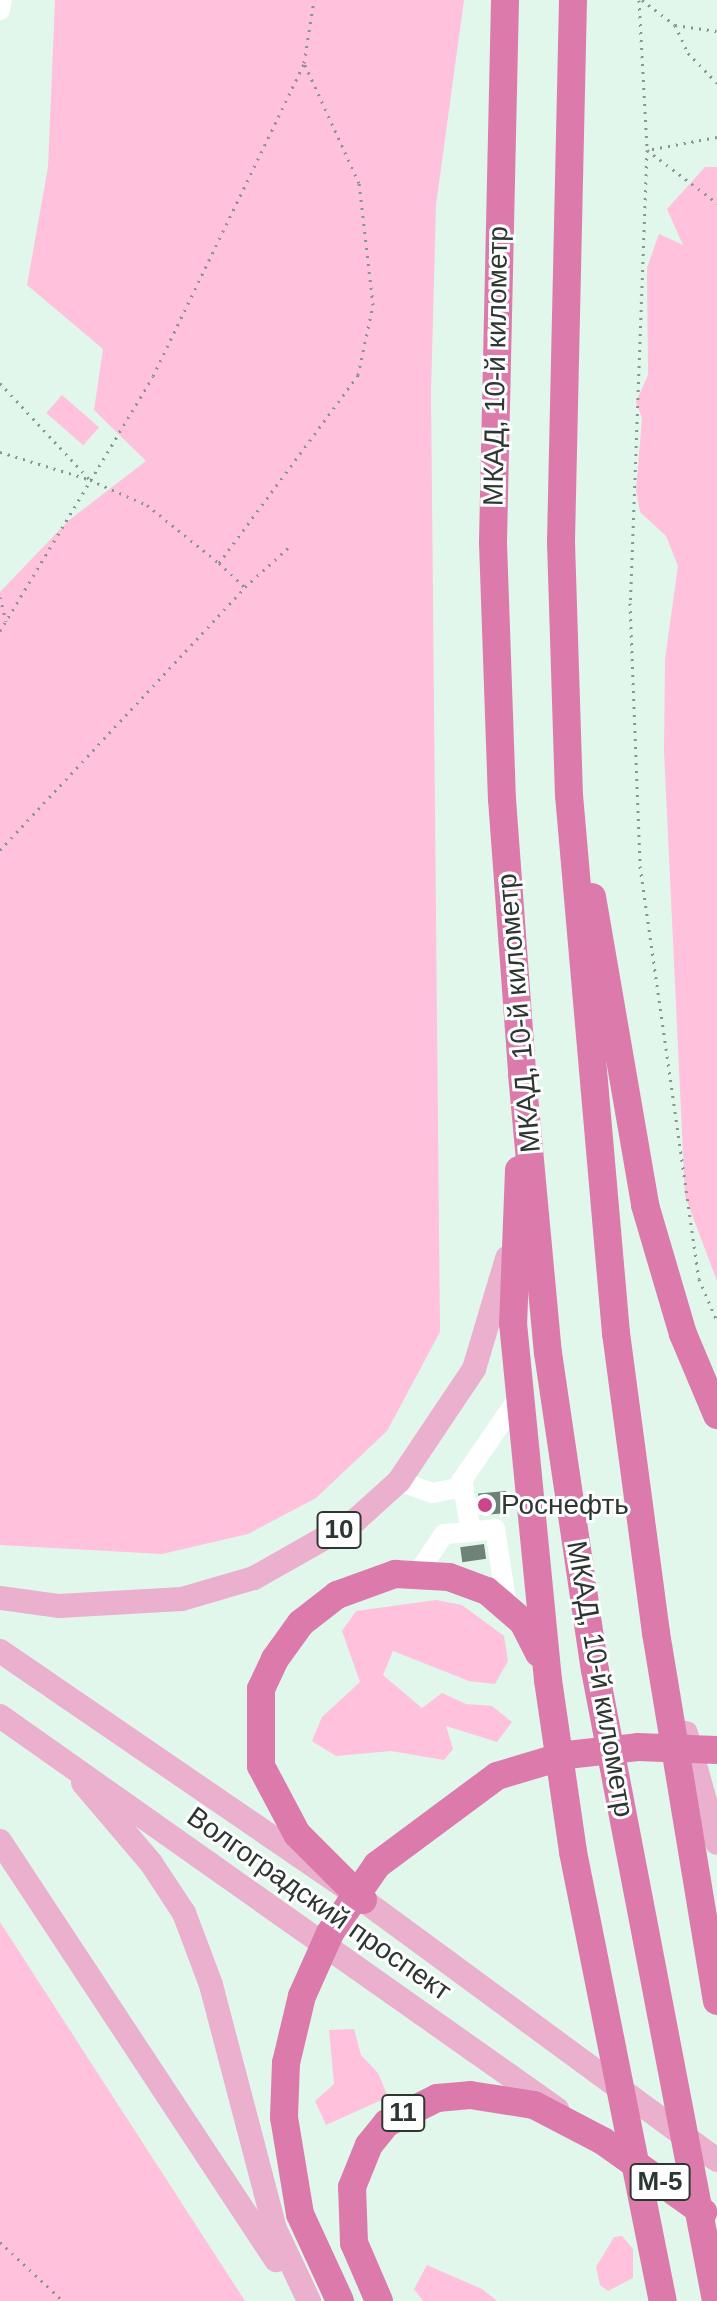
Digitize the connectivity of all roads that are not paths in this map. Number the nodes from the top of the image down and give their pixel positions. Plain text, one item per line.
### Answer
1 (2, 0) edge
2 (505, 0) edge
3 (573, 0) edge
4 (0, 10) edge
5 (569, 795) junction
6 (522, 1074) junction
7 (512, 1232) junction
8 (519, 1397) junction
9 (717, 1415) edge
10 (399, 1481) junction
11 (463, 1487) junction
12 (471, 1532) junction
13 (417, 1574) junction
14 (0, 1598) edge
15 (507, 1607) junction
16 (656, 1633) junction
17 (0, 1651) edge
18 (548, 1680) junction
19 (0, 1716) edge
20 (717, 1750) edge
21 (68, 1764) junction
22 (0, 1841) edge
23 (717, 1843) edge
24 (363, 1900) junction
25 (717, 2001) edge
26 (603, 2141) junction
27 (717, 2160) edge
28 (717, 2222) edge
29 (307, 2301) edge
30 (340, 2301) edge
31 (379, 2301) edge
32 (663, 2301) edge
33 (716, 2301) edge

1 - 4 lane
2 - 6 highway, МКАД, 10-й километр
3 - 5 highway
5 - 9 highway
5 - 16 highway
6 - 7 highway, 10
6 - 33 highway, МКАД, 10-й километр
7 - 8 highway
7 - 10 main road, 10
8 - 11 lane
8 - 18 highway
10 - 11 lane
10 - 14 main road, 10
11 - 12 lane
12 - 13 lane
12 - 15 lane
13 - 15 highway
13 - 24 highway
15 - 18 highway
16 - 23 main road
16 - 25 highway
17 - 24 main road, Волгоградский проспект
18 - 32 highway
19 - 21 main road, Волгоградский проспект
20 - 30 highway
21 - 26 main road, Волгоградский проспект
21 - 29 main road
22 - 29 main road
24 - 27 main road, Волгоградский проспект
26 - 28 highway, М-5
26 - 31 highway, 11

